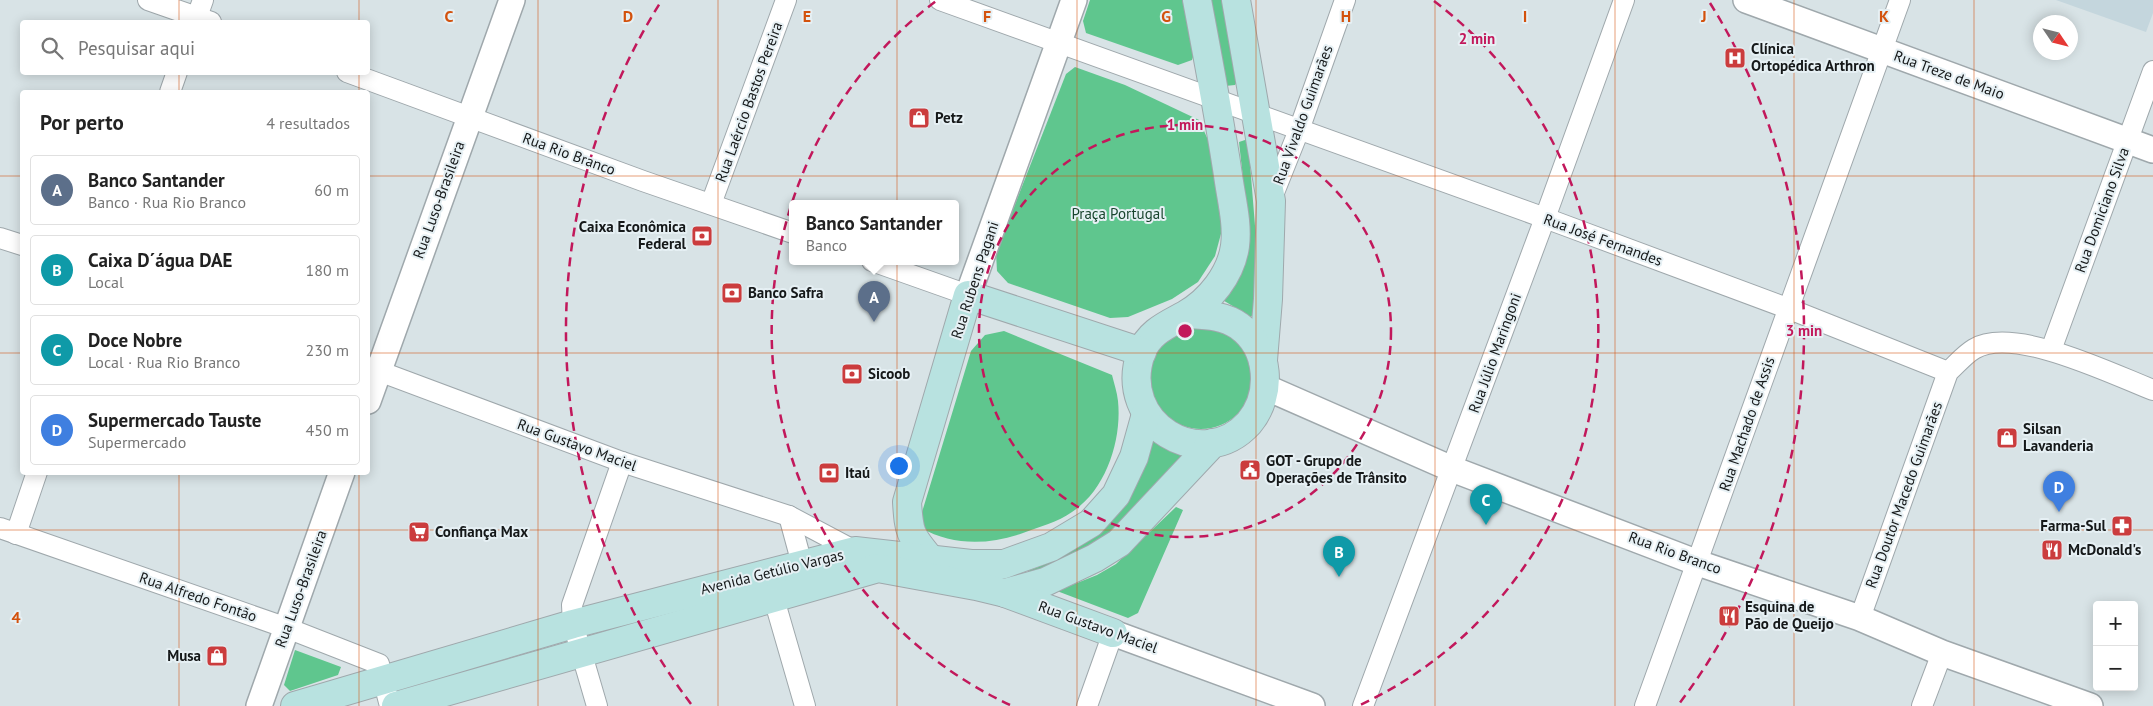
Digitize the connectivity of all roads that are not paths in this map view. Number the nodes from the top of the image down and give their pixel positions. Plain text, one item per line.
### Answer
1 (148, 0) edge
2 (512, 0) edge
3 (786, 0) edge
4 (940, 0) edge
5 (1074, 0) edge
6 (1196, 0) edge
7 (1236, 0) edge
8 (1345, 0) edge
9 (1624, 0) edge
10 (1746, 0) edge
11 (1900, 0) edge
12 (202, 16) edge
13 (1059, 42) junction
14 (1882, 50) junction
15 (2153, 71) edge
16 (176, 75) edge
17 (355, 75) edge
18 (171, 90) edge
19 (1217, 102) junction
20 (1256, 115) junction
21 (469, 117) junction
22 (1299, 130) junction
23 (2128, 141) junction
24 (2153, 150) edge
25 (1271, 201) junction
26 (711, 204) junction
27 (1545, 218) junction
28 (789, 232) edge
29 (0, 238) edge
30 (20, 244) edge
31 (884, 265) edge
32 (968, 294) junction
33 (1787, 308) junction
34 (1188, 314) junction
35 (2051, 350) junction
36 (1142, 352) junction
37 (1263, 360) junction
38 (373, 369) edge
39 (1948, 372) junction
40 (1265, 387) junction
41 (370, 388) edge
42 (2153, 390) edge
43 (1146, 414) junction
44 (1213, 442) junction
45 (622, 462) junction
46 (1452, 469) junction
47 (36, 475) edge
48 (341, 475) edge
49 (789, 516) junction
50 (8, 531) edge
51 (855, 551) junction
52 (930, 560) junction
53 (1698, 563) junction
54 (802, 564) junction
55 (878, 568) junction
56 (1005, 593) junction
57 (774, 599) junction
58 (1860, 618) junction
59 (573, 624) junction
60 (287, 628) junction
61 (1113, 633) junction
62 (583, 653) junction
63 (1942, 653) junction
64 (382, 680) junction
65 (259, 706) edge
66 (295, 706) edge
67 (390, 706) edge
68 (396, 706) edge
69 (597, 706) edge
70 (805, 706) edge
71 (1087, 706) edge
72 (1312, 706) edge
73 (1363, 706) edge
74 (1645, 706) edge
75 (1922, 706) edge
76 (2090, 706) edge

1 - 12 street
2 - 21 street, Rua Luso-Brasileira
3 - 26 street, Rua Laércio Bastos Pereira
4 - 13 street
5 - 13 street, Rua Rubens Pagani
6 - 19 main road
7 - 20 main road
8 - 22 street, Rua Vivaldo Guimarães
9 - 27 street, Rua Júlio Maringoni
10 - 14 street, Rua Treze de Maio
11 - 14 street, Rua Machado de Assis
13 - 19 street
13 - 32 street, Rua Rubens Pagani
14 - 23 street, Rua Treze de Maio
14 - 33 street, Rua Machado de Assis
15 - 23 street, Rua Domiciano Silva
16 - 18 street
17 - 21 street, Rua Rio Branco
19 - 20 street, Rua José Fernandes
19 - 34 main road
20 - 22 street, Rua José Fernandes
20 - 25 main road
21 - 26 street, Rua Rio Branco
21 - 38 street, Rua Luso-Brasileira
22 - 25 street, Rua Vivaldo Guimarães
22 - 27 street, Rua José Fernandes
23 - 24 street, Rua Treze de Maio
23 - 35 street, Rua Domiciano Silva
25 - 37 main road
26 - 28 street, Rua Rio Branco
27 - 33 street, Rua José Fernandes
27 - 46 street, Rua Júlio Maringoni
29 - 30 street
31 - 32 street
32 - 36 main road
32 - 52 main road, Rua Rubens Pagani
33 - 39 street, Rua José Fernandes
33 - 53 street, Rua Machado de Assis
34 - 36 main road
34 - 37 main road
35 - 39 street
35 - 42 street
36 - 43 main road
37 - 40 main road
38 - 41 street, Rua Luso-Brasileira
38 - 45 street, Rua Gustavo Maciel
39 - 58 street, Rua Doutor Macedo Guimarães
40 - 44 main road
40 - 46 street, Rua Rio Branco
43 - 44 main road
43 - 52 main road
44 - 56 main road
45 - 49 street, Rua Gustavo Maciel
45 - 59 street
46 - 53 street, Rua Rio Branco
46 - 73 street, Rua Júlio Maringoni
47 - 50 street
48 - 60 street, Rua Luso-Brasileira
49 - 51 street, Rua Gustavo Maciel
49 - 54 street
50 - 60 street, Rua Alfredo Fontão
51 - 52 main road
51 - 54 main road, Avenida Getúlio Vargas
51 - 55 main road, Avenida Getúlio Vargas
53 - 58 street, Rua Rio Branco
53 - 74 street, Rua Machado de Assis
54 - 59 main road, Avenida Getúlio Vargas
55 - 56 main road, Rua Gustavo Maciel
55 - 57 main road, Avenida Getúlio Vargas
56 - 61 main road, Rua Gustavo Maciel
57 - 62 main road, Avenida Getúlio Vargas
57 - 70 street
58 - 63 street, Rua Rio Branco
59 - 62 street
59 - 64 main road, Avenida Getúlio Vargas
60 - 64 street, Rua Alfredo Fontão
60 - 65 street, Rua Luso-Brasileira
61 - 71 street
61 - 72 street, Rua Gustavo Maciel
62 - 68 main road, Avenida Getúlio Vargas
62 - 69 street
63 - 75 street
63 - 76 street, Rua Rio Branco
64 - 66 main road, Avenida Getúlio Vargas
64 - 67 street

